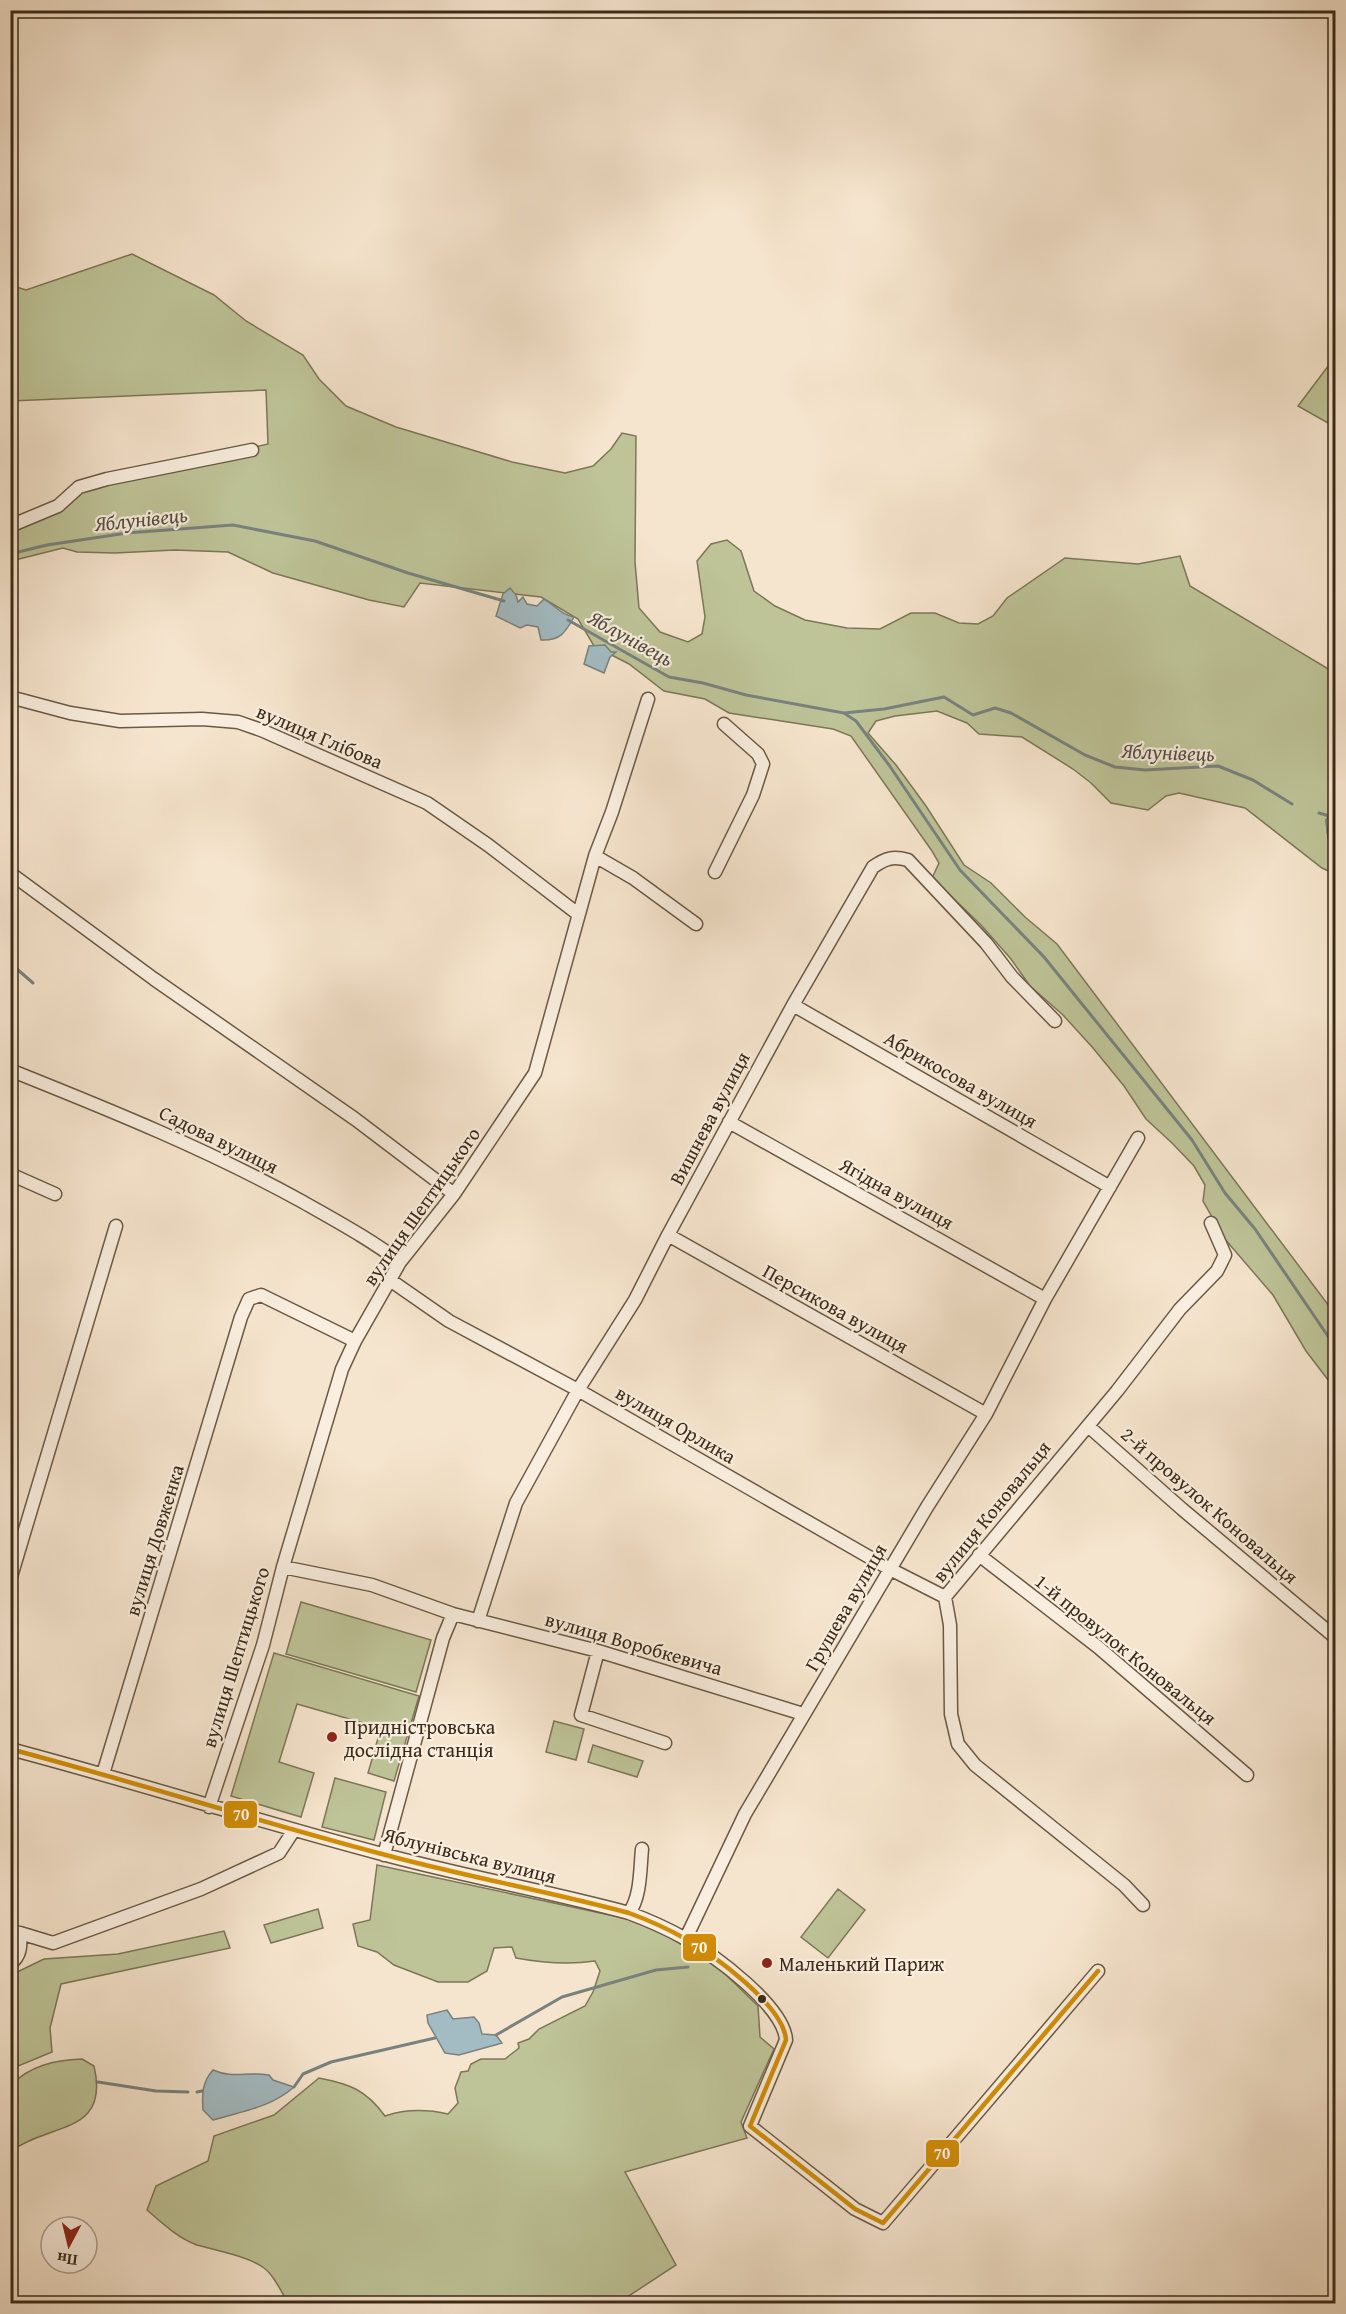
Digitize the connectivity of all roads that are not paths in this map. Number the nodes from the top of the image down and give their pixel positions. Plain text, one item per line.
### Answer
1 (252, 450) dead end
2 (10, 526) edge
3 (10, 697) edge
4 (648, 699) dead end
5 (724, 724) dead end
6 (595, 856) junction
7 (715, 872) dead end
8 (10, 873) edge
9 (578, 914) junction
10 (696, 924) dead end
11 (793, 1005) junction
12 (1055, 1021) dead end
13 (10, 1070) edge
14 (729, 1122) junction
15 (1138, 1138) dead end
16 (10, 1174) edge
17 (1110, 1186) junction
18 (54, 1194) dead end
19 (454, 1194) junction
20 (1211, 1223) dead end
21 (116, 1226) dead end
22 (668, 1235) junction
23 (400, 1262) junction
24 (390, 1280) junction
25 (1045, 1299) junction
26 (355, 1341) junction
27 (578, 1390) junction
28 (986, 1414) junction
29 (1088, 1425) junction
30 (979, 1555) junction
31 (283, 1567) junction
32 (890, 1569) junction
33 (10, 1580) edge
34 (945, 1597) junction
35 (453, 1614) junction
36 (478, 1621) junction
37 (1335, 1638) edge
38 (598, 1651) junction
39 (803, 1714) junction
40 (665, 1743) dead end
41 (10, 1749) edge
42 (103, 1774) junction
43 (1247, 1775) dead end
44 (209, 1807) junction
45 (294, 1830) junction
46 (642, 1849) dead end
47 (384, 1855) junction
48 (1143, 1905) dead end
49 (628, 1913) junction
50 (15, 1932) edge
51 (686, 1938) junction
52 (10, 1964) edge
53 (1098, 1971) dead end

1 - 2 street
3 - 9 street, вулиця Глібова
4 - 6 street, вулиця Шептицького
5 - 7 street
6 - 9 street, вулиця Шептицького
6 - 10 street
8 - 19 street
9 - 19 street, вулиця Шептицького
11 - 12 street, Вишнева вулиця
11 - 14 street, Вишнева вулиця
11 - 17 street, Абрикосова вулиця
13 - 23 street, Садова вулиця
14 - 22 street, Вишнева вулиця
14 - 25 street, Ягідна вулиця
15 - 17 street, Грушева вулиця
16 - 18 street
17 - 25 street, Грушева вулиця
19 - 23 street, вулиця Шептицького
20 - 29 street, вулиця Коновальця
21 - 33 street
22 - 27 street, Вишнева вулиця
22 - 28 street, Персикова вулиця
23 - 24 street, вулиця Шептицького
24 - 26 street, вулиця Шептицького
24 - 27 street, вулиця Орлика
25 - 28 street, Грушева вулиця
26 - 31 street, вулиця Шептицького
26 - 42 street, вулиця Довженка
27 - 32 street, вулиця Орлика
27 - 36 street, Вишнева вулиця
28 - 32 street, Грушева вулиця
29 - 30 street, вулиця Коновальця
29 - 37 street, 2-й провулок Коновальця
30 - 34 street, вулиця Коновальця
30 - 43 street, 1-й провулок Коновальця
31 - 35 street, вулиця Воробкевича
31 - 44 street, вулиця Шептицького
32 - 34 street, вулиця Орлика
32 - 39 street, Грушева вулиця
34 - 48 street, вулиця Коновальця
35 - 36 street, вулиця Воробкевича
35 - 47 street
36 - 38 street, вулиця Воробкевича
38 - 39 street, вулиця Воробкевича
38 - 40 street
39 - 51 street, Грушева вулиця
41 - 42 street, Яблунівська вулиця
42 - 44 street, Яблунівська вулиця
44 - 45 street, Яблунівська вулиця
45 - 47 street, Яблунівська вулиця
45 - 50 street
46 - 49 street
47 - 49 street, Яблунівська вулиця
49 - 51 street, Яблунівська вулиця
50 - 52 street
51 - 53 street, Яблунівська вулиця

